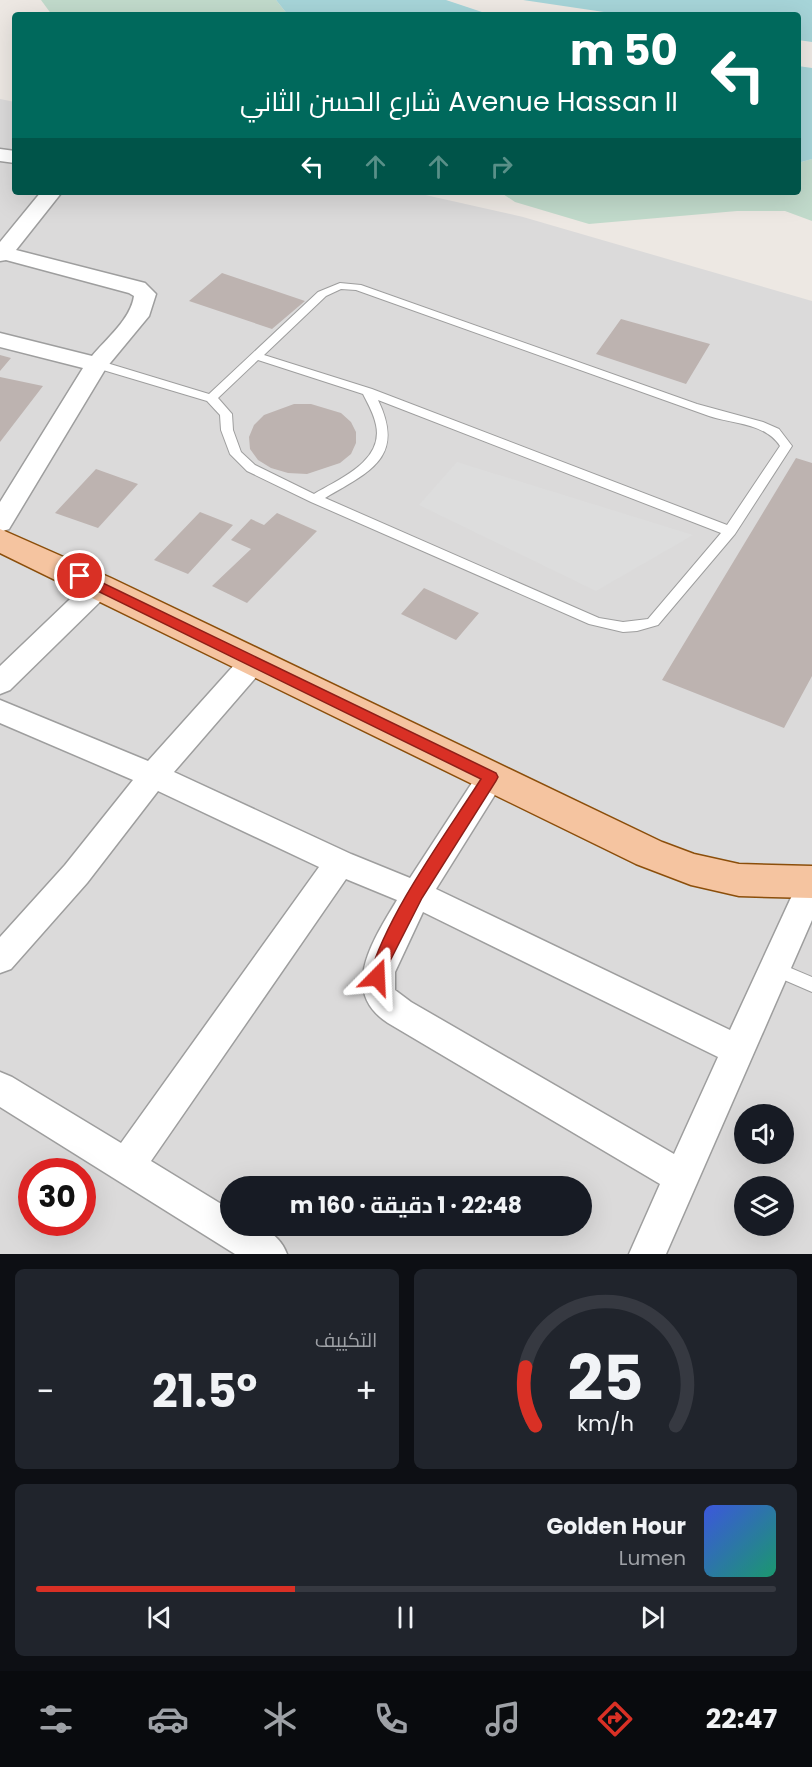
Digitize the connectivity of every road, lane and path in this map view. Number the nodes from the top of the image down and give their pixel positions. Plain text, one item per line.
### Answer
1 (49, 195) edge
2 (1, 253) edge
3 (0, 340) edge
4 (257, 356) junction
5 (97, 364) junction
6 (368, 392) junction
7 (211, 398) junction
8 (315, 499) junction
9 (0, 523) edge
10 (730, 531) junction
11 (0, 540) edge
12 (100, 586) junction
13 (254, 661) junction
14 (0, 683) edge
15 (0, 711) edge
16 (153, 776) junction
17 (491, 777) junction
18 (340, 863) junction
19 (812, 884) edge
20 (416, 894) junction
21 (4, 945) edge
22 (774, 968) junction
23 (812, 985) edge
24 (738, 1050) junction
25 (0, 1088) edge
26 (127, 1166) junction
27 (682, 1178) junction
28 (269, 1254) edge
29 (647, 1254) edge

1 - 2 street
2 - 5 street
3 - 5 street
4 - 6 lane
4 - 7 lane
4 - 10 lane
5 - 7 lane
5 - 9 street
6 - 8 lane
6 - 10 lane
7 - 8 lane
8 - 10 lane
11 - 12 main road
12 - 13 main road
12 - 14 street
13 - 16 street
13 - 17 main road
15 - 16 street
16 - 18 street
16 - 21 street
17 - 19 main road
17 - 20 street
18 - 20 street
18 - 26 street
19 - 22 street
20 - 24 street
20 - 27 street
22 - 23 lane
22 - 24 street
24 - 27 street
25 - 26 street
26 - 28 street
27 - 29 street

